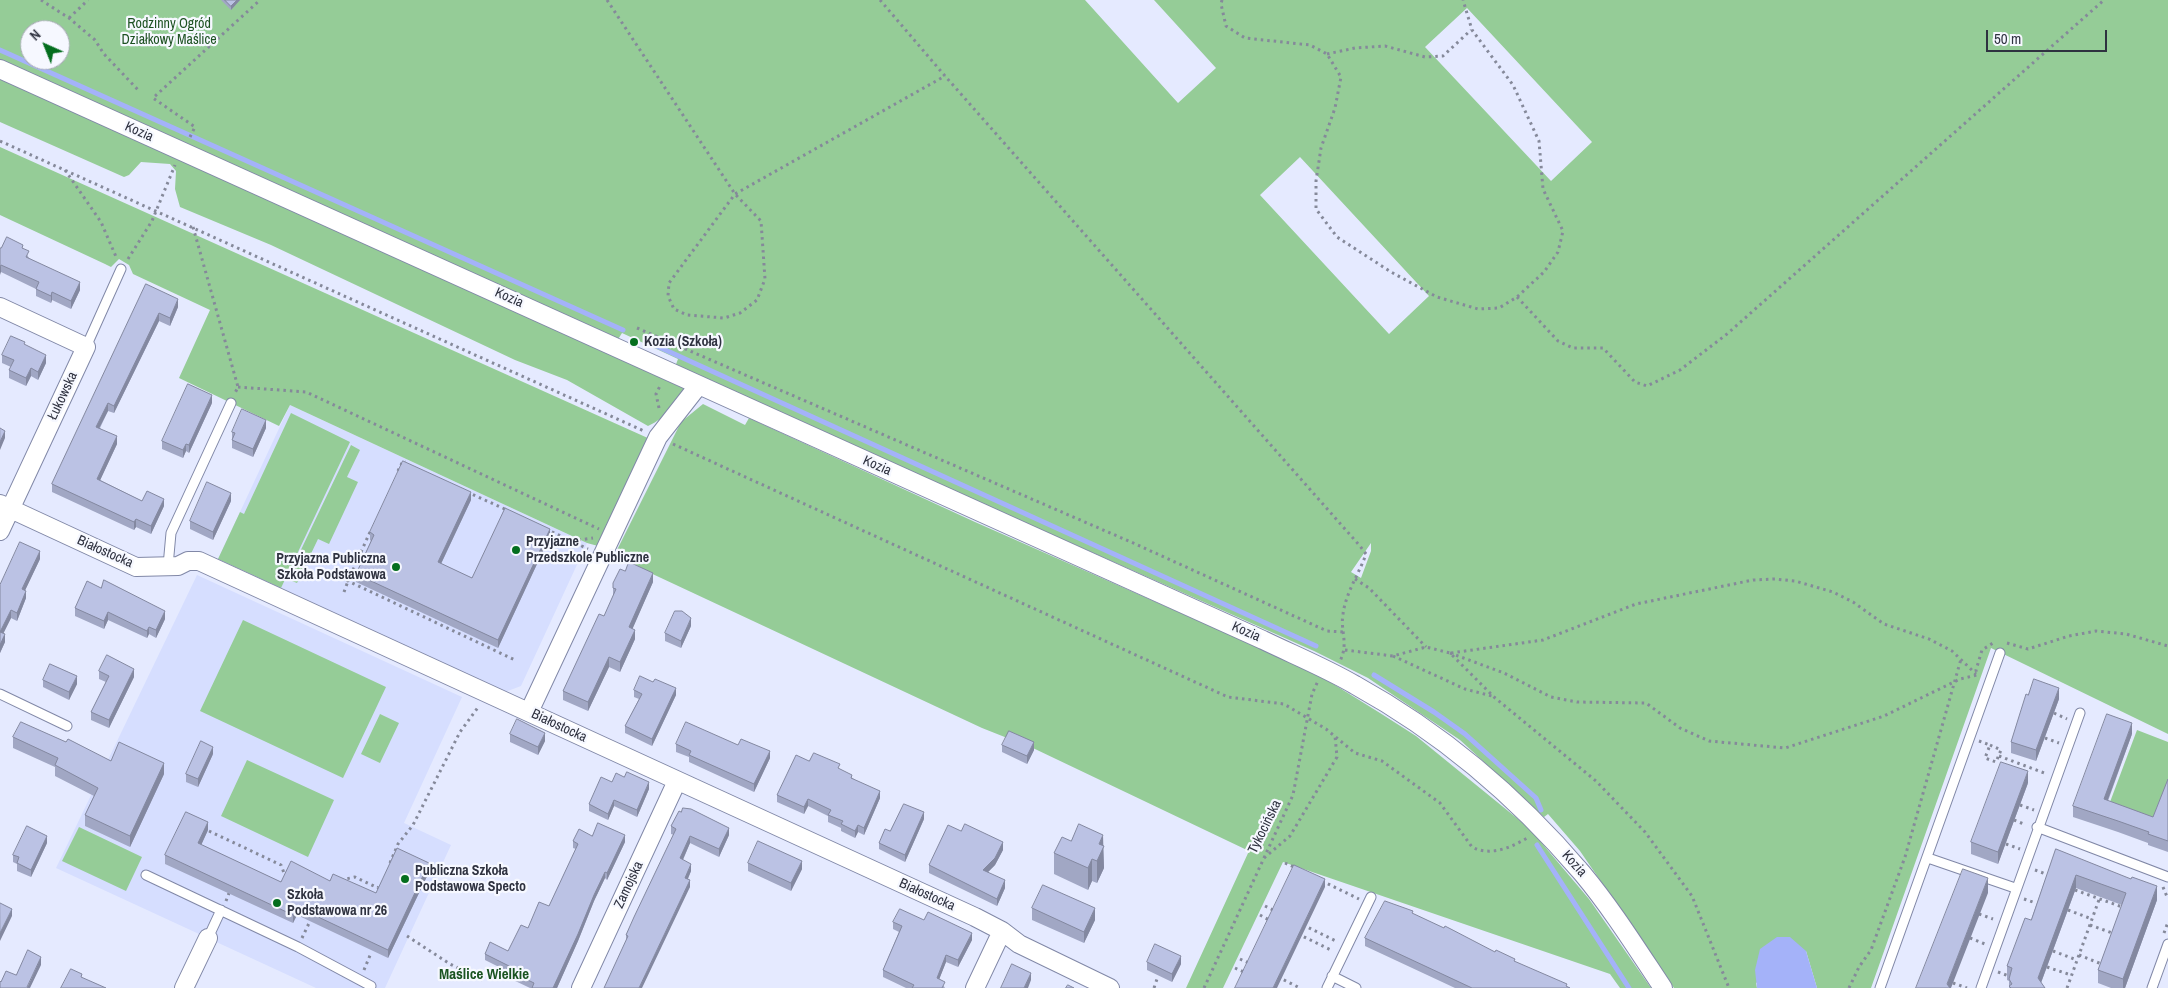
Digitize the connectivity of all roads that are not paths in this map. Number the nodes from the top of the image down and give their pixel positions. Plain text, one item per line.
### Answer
1 (0, 69) edge
2 (121, 269) road end
3 (0, 308) edge
4 (86, 347) junction
5 (698, 386) junction
6 (231, 403) road end
7 (5, 506) edge
8 (0, 531) edge
9 (168, 566) junction
10 (2000, 653) dead end
11 (0, 694) edge
12 (529, 712) junction
13 (2080, 713) dead end
14 (67, 726) dead end
15 (677, 781) junction
16 (2033, 827) junction
17 (1928, 858) junction
18 (146, 875) dead end
19 (2168, 877) edge
20 (2015, 888) junction
21 (1369, 900) road end
22 (221, 910) junction
23 (1002, 931) junction
24 (208, 938) joint
25 (2168, 944) edge
26 (1332, 976) junction
27 (371, 986) dead end
28 (184, 988) edge
29 (581, 988) edge
30 (975, 988) edge
31 (1110, 988) edge
32 (1327, 988) edge
33 (1356, 988) edge
34 (1663, 988) edge
35 (1880, 988) edge
36 (1981, 988) edge
37 (2152, 988) edge

1 - 5 street, Kozia
2 - 4 lane
3 - 4 street
4 - 7 street, Łukowska
5 - 12 street
5 - 34 street, Kozia
6 - 9 lane
7 - 8 street, Łukowska
7 - 9 street, Białostocka
9 - 12 street, Białostocka
10 - 17 lane
11 - 14 lane
12 - 15 street, Białostocka
13 - 16 lane
15 - 23 street, Białostocka
15 - 29 street, Zamojska
16 - 19 lane
16 - 20 lane
17 - 20 lane
17 - 35 lane
18 - 22 lane
20 - 36 lane
21 - 26 lane
22 - 24 lane
22 - 27 lane
23 - 30 street
23 - 31 street, Białostocka
24 - 28 street
25 - 37 lane
26 - 32 lane
26 - 33 lane

